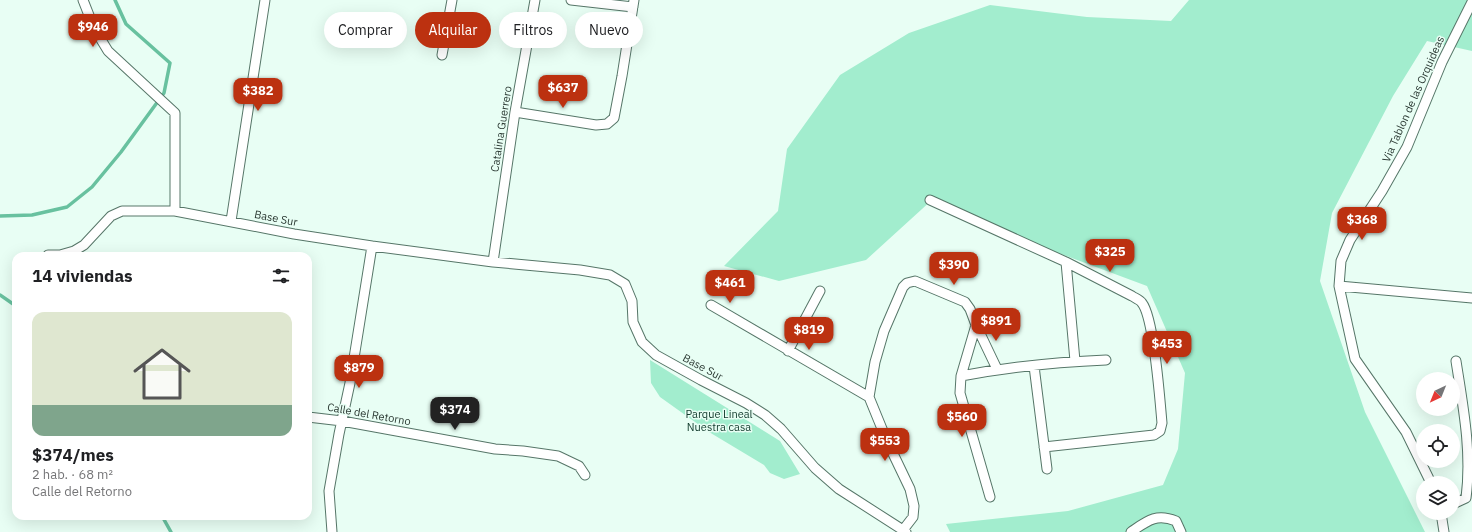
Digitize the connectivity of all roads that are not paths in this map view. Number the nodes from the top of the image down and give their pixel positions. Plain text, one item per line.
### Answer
1 (83, 0) edge
2 (265, 0) edge
3 (452, 0) edge
4 (535, 0) edge
5 (571, 0) edge
6 (1472, 2) edge
7 (634, 4) edge
8 (442, 55) dead end
9 (515, 112) junction
10 (930, 200) dead end
11 (175, 211) junction
12 (231, 221) junction
13 (372, 246) junction
14 (70, 252) edge
15 (493, 262) junction
16 (1066, 262) junction
17 (1339, 286) junction
18 (820, 292) dead end
19 (1472, 298) edge
20 (711, 305) dead end
21 (976, 325) junction
22 (788, 351) junction
23 (1106, 360) dead end
24 (1075, 361) junction
25 (1456, 361) dead end
26 (1034, 366) junction
27 (997, 369) junction
28 (961, 376) junction
29 (869, 397) junction
30 (312, 417) edge
31 (342, 421) junction
32 (1044, 447) junction
33 (1047, 469) dead end
34 (585, 475) dead end
35 (1428, 476) edge
36 (990, 497) dead end
37 (1469, 498) edge
38 (1442, 520) edge
39 (905, 531) edge
40 (332, 532) edge
41 (1131, 532) edge
42 (1181, 532) edge
43 (1444, 532) edge

1 - 11 street
2 - 12 street
3 - 8 street
4 - 9 street, Catalina Guerrero
5 - 7 street
6 - 17 street, Via Tablon de las Orquideas
7 - 9 street
9 - 15 street, Catalina Guerrero
10 - 16 street
11 - 12 street, Base Sur
11 - 14 street, Base Sur
12 - 13 street, Base Sur
13 - 15 street, Base Sur
13 - 31 street
15 - 39 street, Base Sur
16 - 24 street
16 - 32 street
17 - 19 street
17 - 35 street, Via Tablon de las Orquideas
18 - 22 street
20 - 22 street
21 - 27 street
21 - 28 street
21 - 29 street
22 - 29 street
23 - 24 street
24 - 26 street
25 - 37 street
26 - 27 street
26 - 32 street
27 - 28 street
28 - 36 street
29 - 39 street
30 - 31 street, Calle del Retorno
31 - 34 street, Calle del Retorno
31 - 40 street
32 - 33 street
38 - 43 street
41 - 42 street

